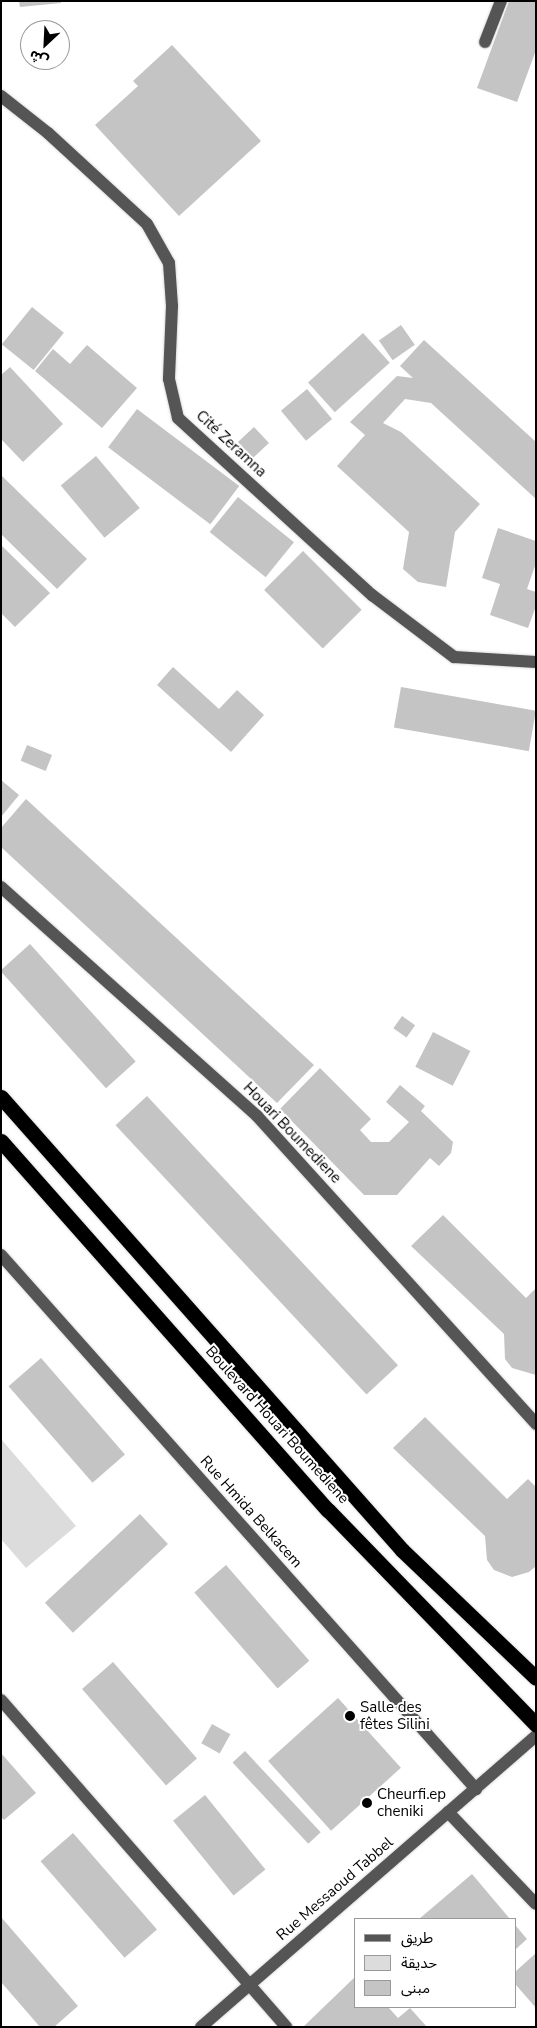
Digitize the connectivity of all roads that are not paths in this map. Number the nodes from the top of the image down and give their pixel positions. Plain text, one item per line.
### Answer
1 (501, 1) edge
2 (486, 42) dead end
3 (1, 96) edge
4 (536, 662) edge
5 (1, 888) edge
6 (1, 1097) edge
7 (1, 1141) edge
8 (1, 1255) edge
9 (536, 1424) edge
10 (536, 1678) edge
11 (1, 1700) edge
12 (536, 1724) edge
13 (536, 1736) edge
14 (476, 1789) junction
15 (448, 1812) junction
16 (536, 1904) edge
17 (249, 1985) junction
18 (201, 2027) edge
19 (286, 2027) edge

1 - 2 street
3 - 4 street, Cité Zeramna
5 - 9 street, Houari Boumediene
6 - 10 highway, Boulevard Houari Boumediene
7 - 12 highway, Boulevard Houari Boumediene
8 - 14 street, Rue Hmida Belkacem
11 - 17 street
13 - 14 street, Rue Messaoud Tabbel
14 - 15 street, Rue Messaoud Tabbel
15 - 16 street
15 - 17 street, Rue Messaoud Tabbel
17 - 18 street, Rue Messaoud Tabbel
17 - 19 street

